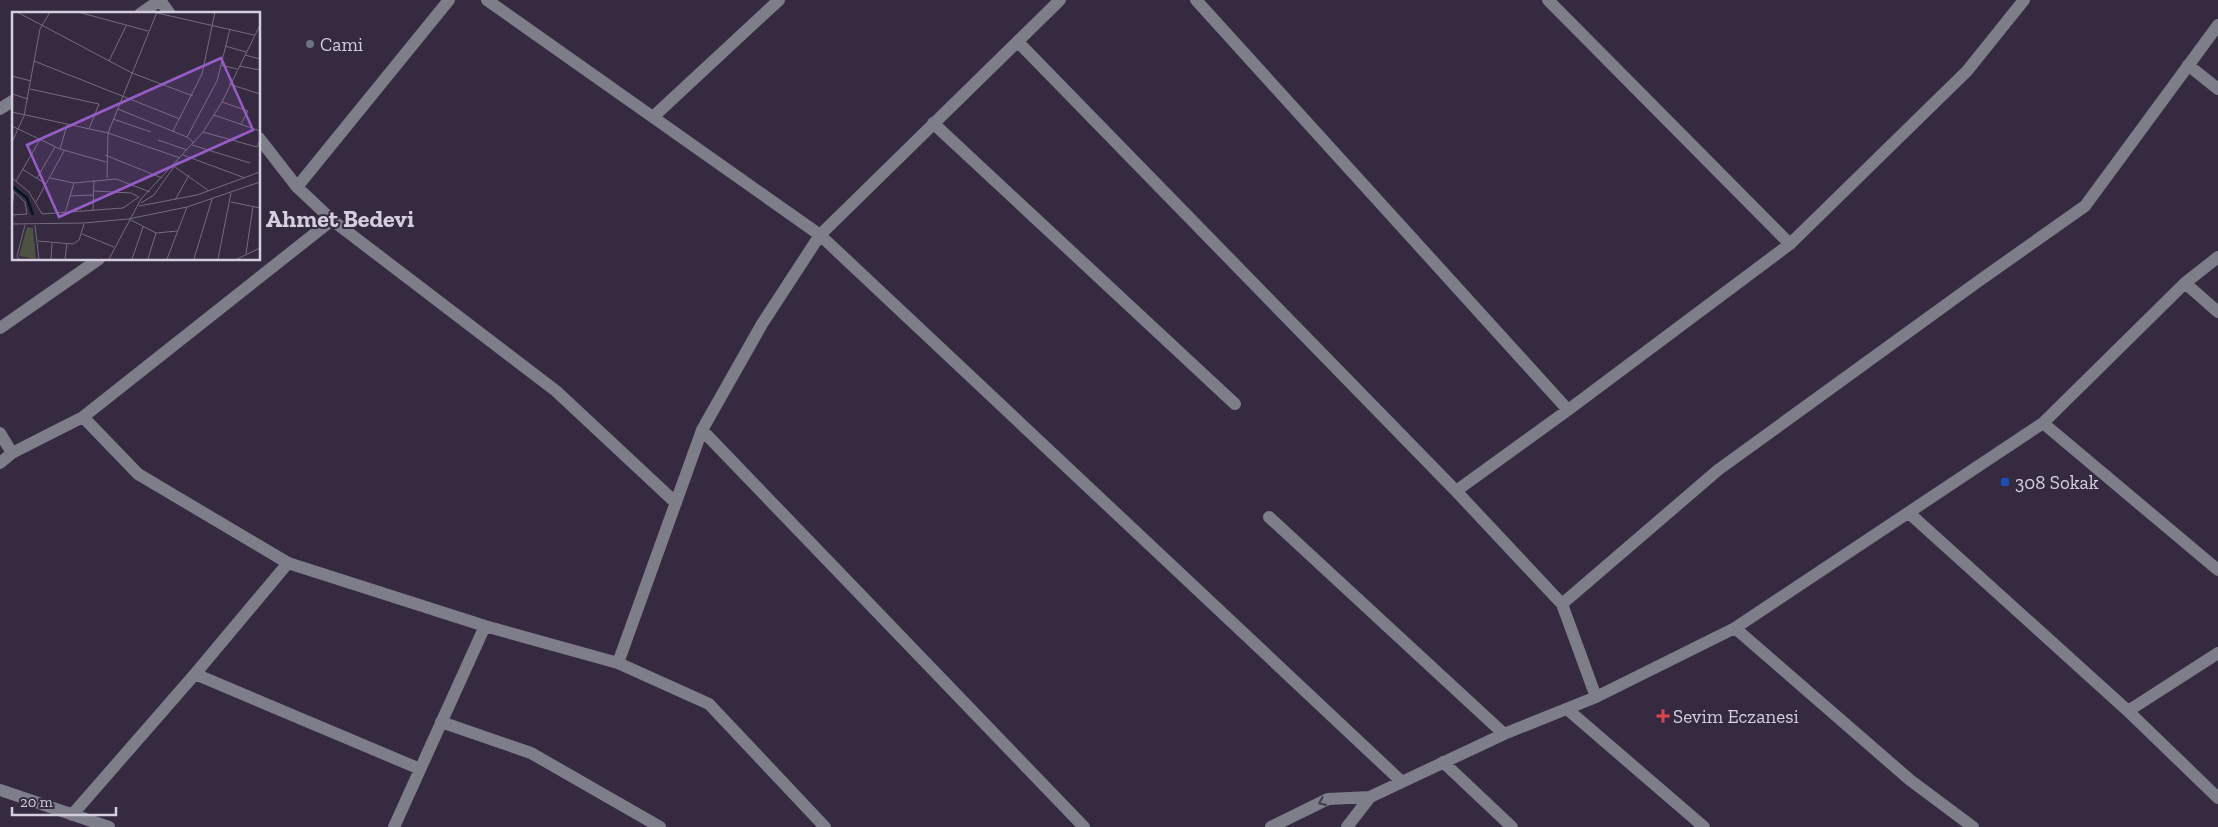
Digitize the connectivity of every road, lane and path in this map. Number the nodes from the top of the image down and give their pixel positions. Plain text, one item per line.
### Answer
1 (160, 0) edge
2 (449, 0) edge
3 (487, 0) edge
4 (779, 0) edge
5 (1060, 0) edge
6 (1196, 0) edge
7 (1548, 0) edge
8 (2024, 0) edge
9 (143, 12) edge
10 (169, 12) edge
11 (2218, 25) edge
12 (1018, 42) junction
13 (2188, 65) junction
14 (2218, 89) edge
15 (12, 101) edge
16 (0, 109) edge
17 (653, 117) junction
18 (933, 123) junction
19 (260, 143) edge
20 (297, 188) junction
21 (332, 220) junction
22 (820, 235) junction
23 (1790, 244) junction
24 (2218, 257) edge
25 (98, 260) edge
26 (2185, 284) junction
27 (2218, 312) edge
28 (0, 328) edge
29 (1235, 404) dead end
30 (1568, 410) junction
31 (83, 416) junction
32 (2043, 423) junction
33 (702, 430) junction
34 (0, 433) edge
35 (12, 453) junction
36 (0, 463) edge
37 (1456, 491) junction
38 (676, 504) junction
39 (1909, 513) junction
40 (1269, 517) dead end
41 (288, 563) junction
42 (2218, 570) edge
43 (1562, 604) junction
44 (484, 626) junction
45 (1735, 628) junction
46 (2218, 653) edge
47 (618, 663) junction
48 (195, 674) junction
49 (1596, 697) junction
50 (1567, 708) junction
51 (2128, 711) junction
52 (441, 722) junction
53 (1504, 734) junction
54 (1443, 762) junction
55 (420, 769) junction
56 (1402, 782) junction
57 (0, 790) edge
58 (1370, 797) junction
59 (2218, 798) edge
60 (72, 815) junction
61 (109, 827) edge
62 (394, 827) edge
63 (660, 827) edge
64 (824, 827) edge
65 (1084, 827) edge
66 (1271, 827) edge
67 (1347, 827) edge
68 (1512, 827) edge
69 (1704, 827) edge
70 (1973, 827) edge

1 - 9 street
1 - 10 street
2 - 20 street
3 - 17 street
4 - 17 street
5 - 12 street
6 - 30 street
7 - 23 street
8 - 23 street
11 - 13 street
12 - 18 street
12 - 37 street
13 - 14 street
13 - 43 street
15 - 16 street
17 - 22 street
18 - 22 street
18 - 29 street
19 - 20 street
20 - 21 street
21 - 31 street
21 - 38 street
22 - 33 street
22 - 56 street
23 - 30 street
24 - 26 street
25 - 28 street
26 - 27 street
26 - 32 street
30 - 37 street
31 - 35 street
31 - 41 street
32 - 39 street
32 - 42 street
33 - 38 street
33 - 65 street
34 - 35 street
35 - 36 street
37 - 43 street
38 - 47 street
39 - 45 street
39 - 51 street
40 - 53 street
41 - 44 street
41 - 48 street
43 - 49 street
44 - 47 street
44 - 52 street
45 - 49 street
45 - 70 street
46 - 51 street
47 - 64 street
48 - 55 street
48 - 60 street
49 - 50 street
50 - 53 street
50 - 69 street
51 - 59 street
52 - 55 street
52 - 63 street
53 - 54 street
54 - 56 street
54 - 68 street
55 - 62 street
56 - 58 street
57 - 60 street
58 -> 66 street
58 - 67 street
60 - 61 street

